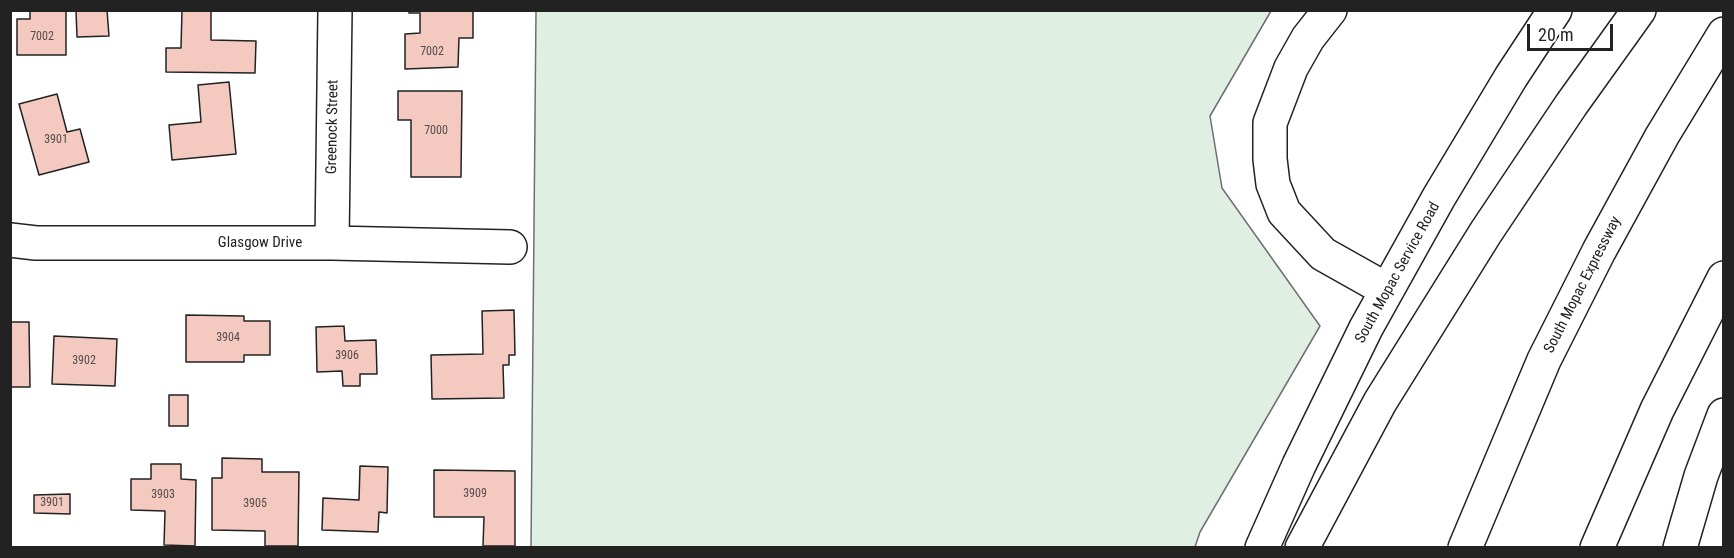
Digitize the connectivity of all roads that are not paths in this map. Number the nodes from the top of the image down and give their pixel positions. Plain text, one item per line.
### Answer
1 (334, 10) edge
2 (1330, 10) edge
3 (1555, 10) edge
4 (1639, 10) edge
5 (1724, 34) edge
6 (10, 240) edge
7 (332, 243) junction
8 (510, 247) dead end
9 (1724, 278) edge
10 (1387, 290) junction
11 (1724, 415) edge
12 (1262, 548) edge
13 (1302, 548) edge
14 (1466, 548) edge
15 (1597, 548) edge
16 (1680, 548) edge

1 - 7 main road, Greenock Street
2 - 10 main road
3 - 10 main road, South Mopac Service Road
4 - 13 main road
5 - 14 main road, South Mopac Expressway
6 - 7 main road, Glasgow Drive
7 - 8 main road, Glasgow Drive
9 - 15 main road
10 - 12 main road, South Mopac Service Road
11 - 16 main road

